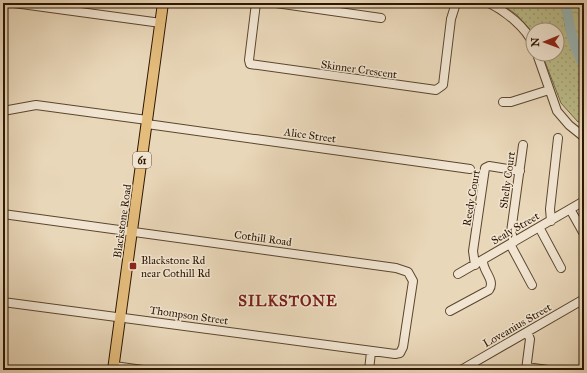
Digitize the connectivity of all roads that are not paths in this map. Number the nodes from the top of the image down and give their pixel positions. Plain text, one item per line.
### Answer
1 (14, 3) edge
2 (163, 3) edge
3 (256, 3) edge
4 (276, 3) edge
5 (456, 3) edge
6 (489, 3) edge
7 (382, 18) dead end
8 (161, 23) junction
9 (525, 32) edge
10 (539, 62) edge
11 (549, 90) junction
12 (503, 102) dead end
13 (3, 111) edge
14 (147, 122) junction
15 (584, 137) edge
16 (558, 138) dead end
17 (523, 145) dead end
18 (470, 169) dead end
19 (520, 172) junction
20 (584, 201) edge
21 (570, 209) junction
22 (3, 214) edge
23 (551, 221) junction
24 (539, 227) junction
25 (132, 232) junction
26 (584, 234) edge
27 (512, 243) junction
28 (482, 260) junction
29 (475, 265) junction
30 (561, 268) dead end
31 (458, 274) dead end
32 (532, 285) dead end
33 (584, 299) edge
34 (3, 302) edge
35 (450, 311) dead end
36 (121, 317) junction
37 (527, 332) junction
38 (371, 352) junction
39 (113, 368) edge
40 (526, 368) edge
41 (143, 370) edge
42 (369, 370) edge
43 (461, 370) edge
44 (548, 370) edge

1 - 8 street
2 - 8 main road, Blackstone Road / 61
3 - 5 street, Skinner Crescent
4 - 7 street
6 - 9 street
8 - 14 main road, Blackstone Road / 61
10 - 11 street
11 - 12 street
11 - 15 street
13 - 14 street, Alice Street
14 - 18 street, Alice Street
14 - 25 main road, Blackstone Road / 61
16 - 23 street
17 - 19 street, Shelly Court
19 - 27 street, Shelly Court
19 - 29 street, Reedy Court
20 - 21 street, Sealy Street
21 - 23 street, Sealy Street
21 - 26 street
22 - 25 street, Cothill Road
23 - 24 street, Sealy Street
24 - 27 street, Sealy Street
24 - 30 street
25 - 36 main road, Blackstone Road / 61
25 - 38 street, Cothill Road
27 - 28 street, Sealy Street
27 - 32 street
28 - 29 street, Sealy Street
28 - 35 street
29 - 31 street, Sealy Street
33 - 37 street, Loveanius Street
34 - 36 street, Thompson Street
36 - 38 street, Thompson Street
36 - 39 main road, Blackstone Road / 61
37 - 40 street
37 - 43 street, Loveanius Street
38 - 42 street
39 - 41 street
40 - 44 street

